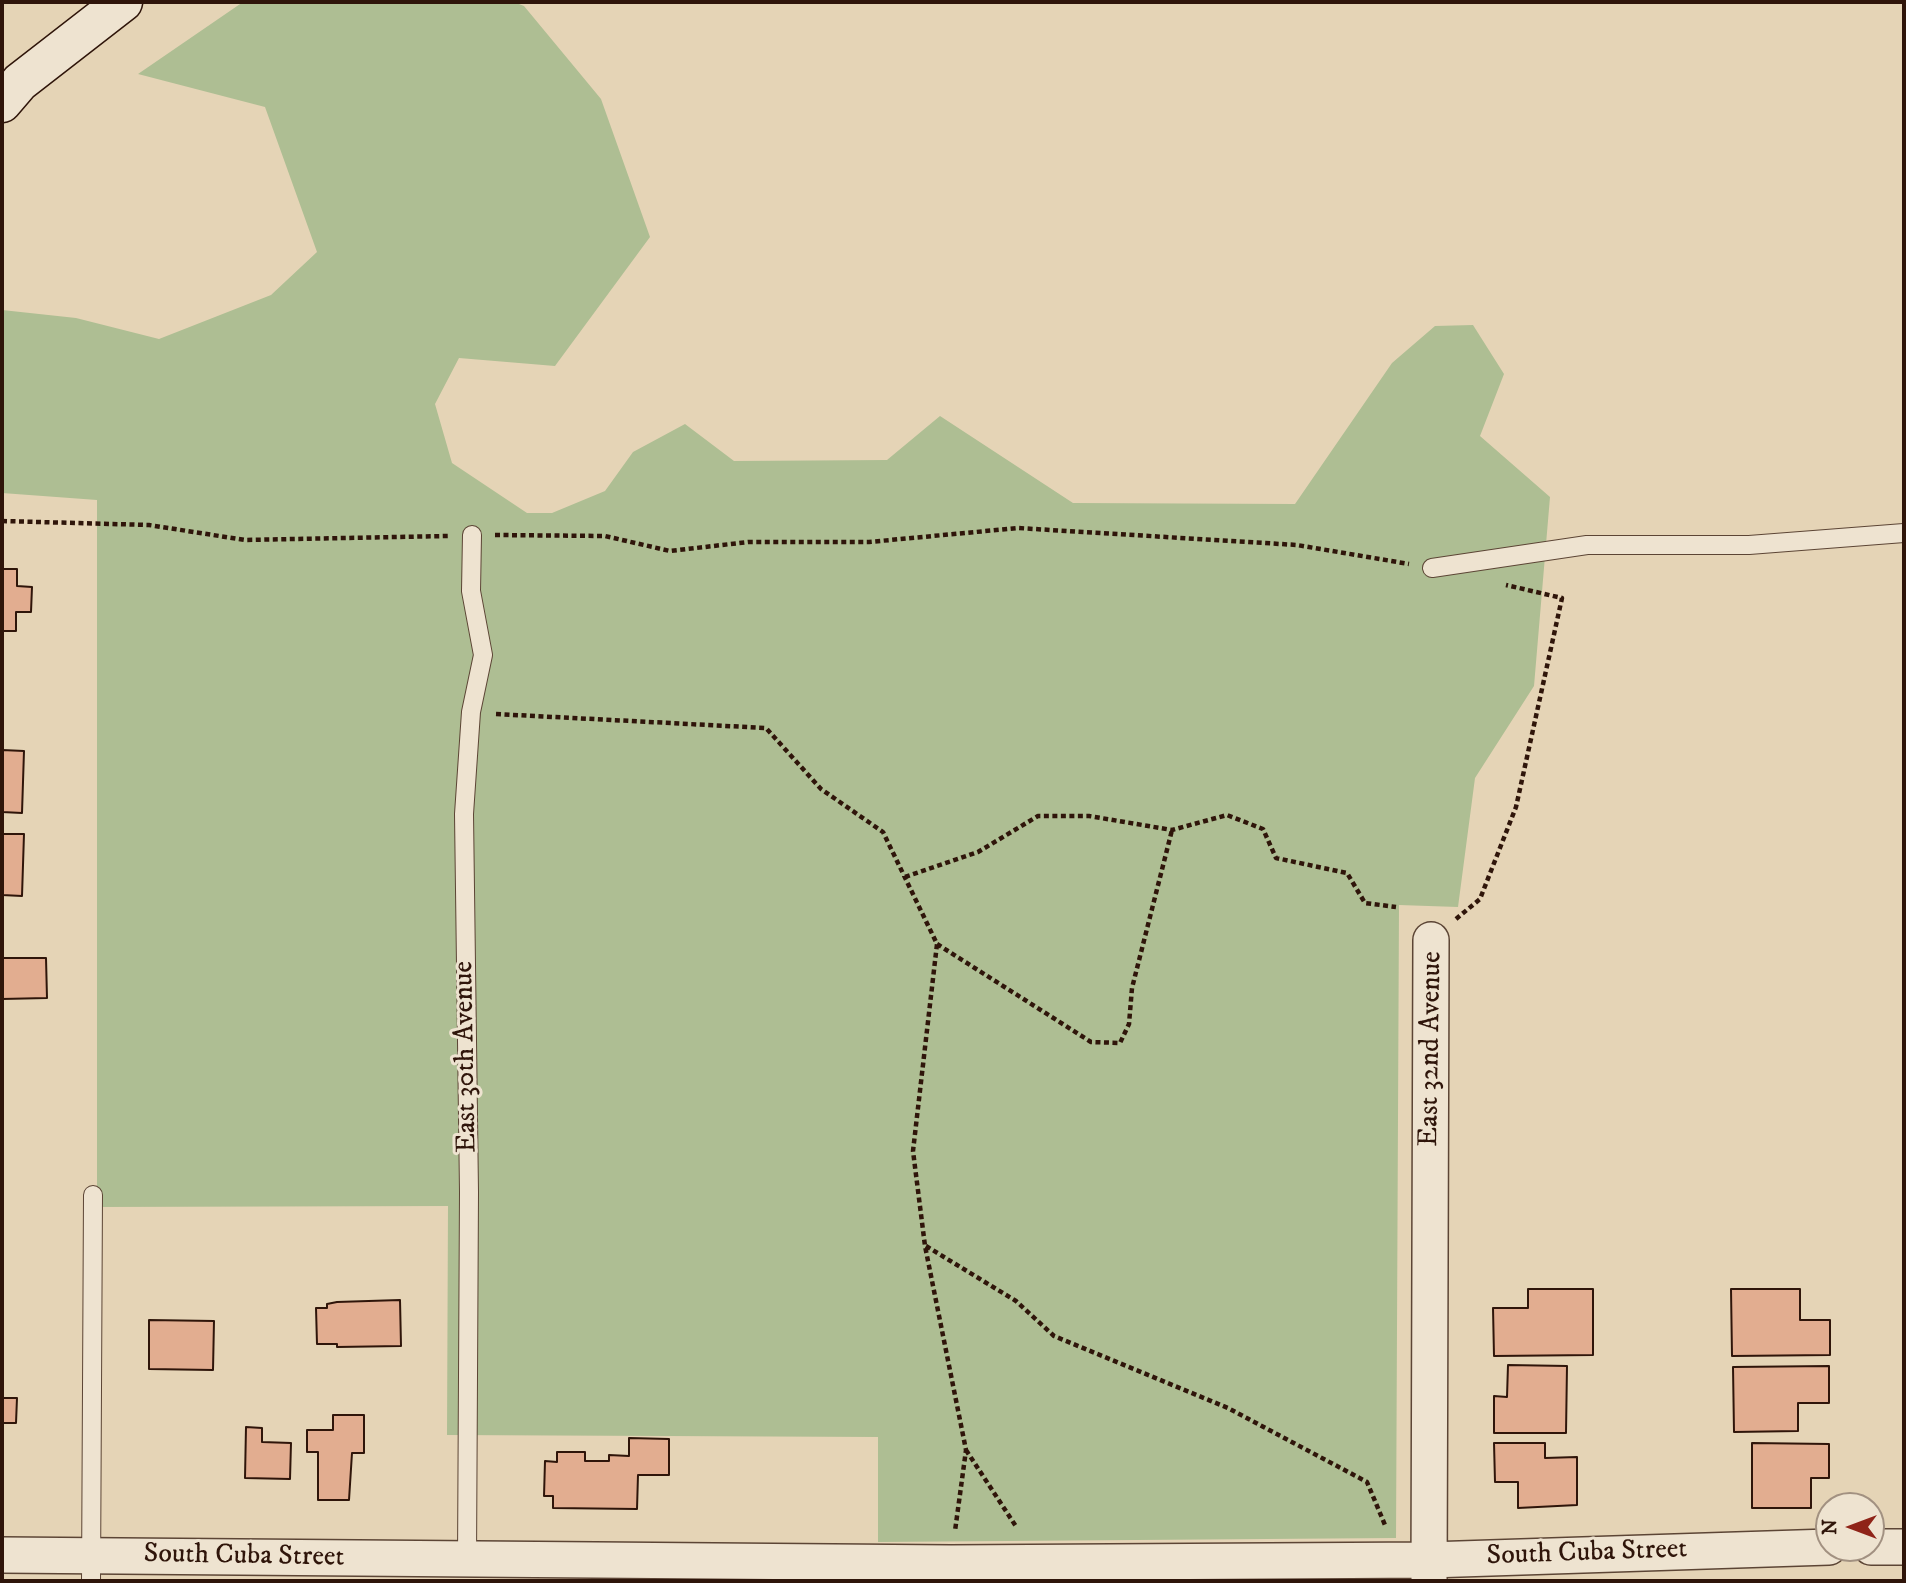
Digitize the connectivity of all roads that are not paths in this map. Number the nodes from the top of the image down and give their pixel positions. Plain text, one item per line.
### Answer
1 (122, 2) edge
2 (2, 103) edge
3 (1904, 533) edge
4 (472, 535) road end
5 (1432, 568) road end
6 (1431, 940) road end
7 (93, 1195) dead end
8 (1885, 1547) edge
9 (1904, 1547) edge
10 (1815, 1548) edge
11 (2, 1555) edge
12 (91, 1568) edge
13 (467, 1571) edge
14 (1429, 1571) edge
15 (951, 1572) edge

1 - 2 street
3 - 5 lane
4 - 13 lane, East 30th Avenue
6 - 14 street, East 32nd Avenue
7 - 12 lane
8 - 9 street
10 - 14 street, South Cuba Street
11 - 12 street, South Cuba Street
12 - 13 street, South Cuba Street
13 - 15 street, South Cuba Street
14 - 15 street, South Cuba Street

